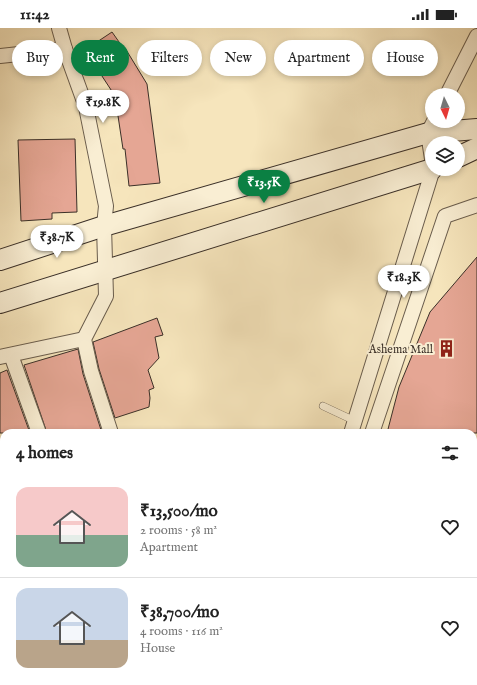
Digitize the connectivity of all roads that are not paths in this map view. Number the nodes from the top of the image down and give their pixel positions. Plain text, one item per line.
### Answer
1 (59, 28) edge
2 (477, 36) edge
3 (64, 49) junction
4 (0, 56) edge
5 (451, 88) edge
6 (428, 128) edge
7 (454, 128) edge
8 (477, 129) edge
9 (477, 148) edge
10 (465, 154) edge
11 (425, 171) edge
12 (431, 176) edge
13 (477, 206) edge
14 (104, 226) junction
15 (0, 260) edge
16 (105, 270) junction
17 (0, 303) edge
18 (84, 339) junction
19 (6, 356) edge
20 (323, 406) dead end
21 (353, 427) edge
22 (36, 429) edge
23 (110, 429) edge
24 (373, 429) edge

1 - 3 street
2 - 5 street
3 - 4 street
3 - 14 street
6 - 14 street
7 - 8 street
9 - 10 street
11 - 16 street
12 - 21 street
13 - 24 street
14 - 15 street
14 - 16 street
16 - 17 street
16 - 18 street
18 - 19 street
18 - 23 street
19 - 22 street
20 - 21 lane

